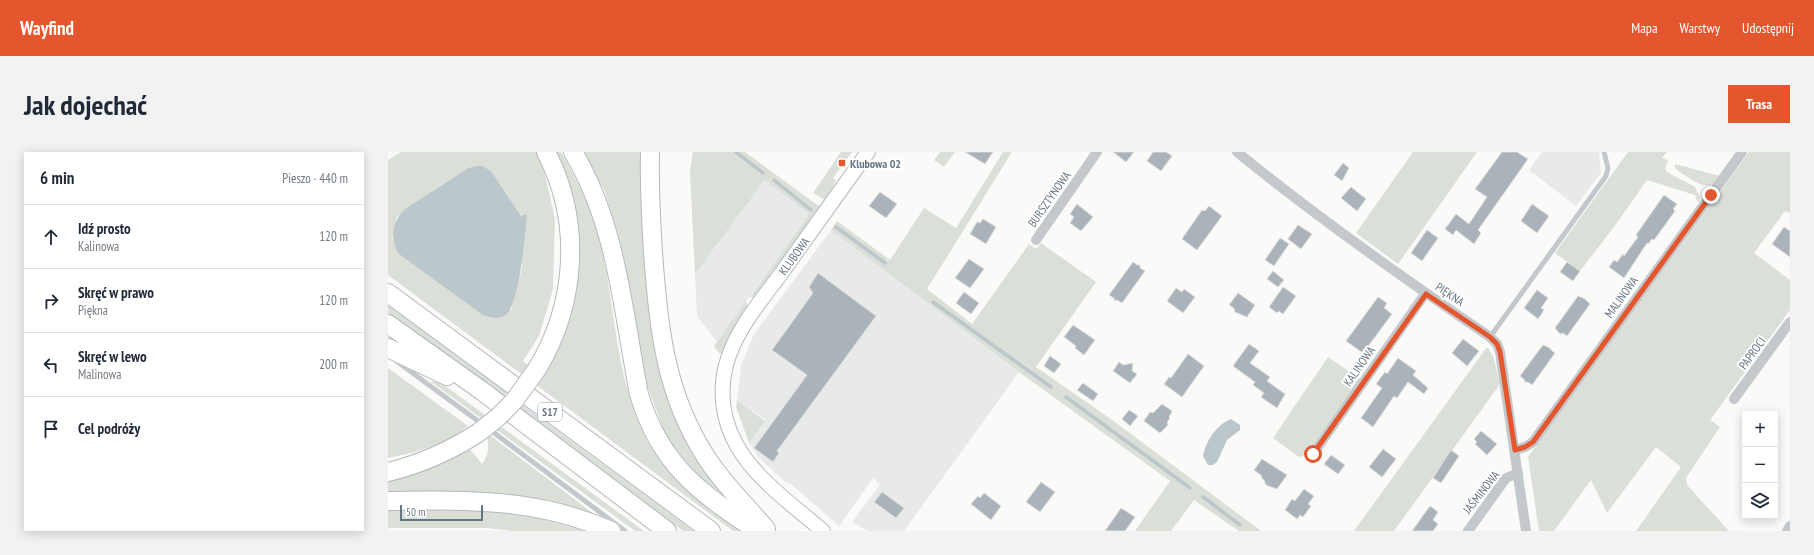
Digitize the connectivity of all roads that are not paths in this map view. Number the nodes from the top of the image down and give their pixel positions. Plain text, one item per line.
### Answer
1 (546, 152) edge
2 (573, 152) edge
3 (650, 152) edge
4 (868, 152) edge
5 (1097, 152) edge
6 (1237, 152) edge
7 (1604, 152) edge
8 (1742, 152) edge
9 (1036, 240) dead end
10 (388, 293) edge
11 (1426, 294) junction
12 (1790, 322) edge
13 (388, 324) edge
14 (1490, 337) junction
15 (388, 348) edge
16 (388, 355) edge
17 (482, 391) junction
18 (1734, 399) dead end
19 (1515, 450) junction
20 (1313, 454) dead end
21 (388, 472) edge
22 (1518, 473) junction
23 (388, 500) edge
24 (1790, 526) edge
25 (611, 531) edge
26 (625, 531) edge
27 (667, 531) edge
28 (711, 531) edge
29 (758, 531) edge
30 (768, 531) edge
31 (823, 531) edge
32 (1468, 531) edge
33 (1526, 531) edge
34 (1786, 531) edge

1 - 21 highway, bridge
2 - 29 highway
3 - 30 highway
4 - 31 street, KLUBOWA
5 - 9 street, BURSZTYNOWA
6 - 11 street, PIĘKNA
7 - 14 lane
8 - 19 street, MALINOWA
10 - 28 highway, S17
11 - 14 street, PIĘKNA
11 - 20 street, KALINOWA
12 - 18 street, PAPROCI
13 - 17 highway, S17
14 - 19 street, PIĘKNA
15 - 17 highway
16 - 26 lane
17 - 27 highway, S17
19 - 22 street, PIĘKNA
22 - 32 street, JAŚMINOWA
22 - 33 street, PIĘKNA
23 - 25 highway
24 - 34 street

